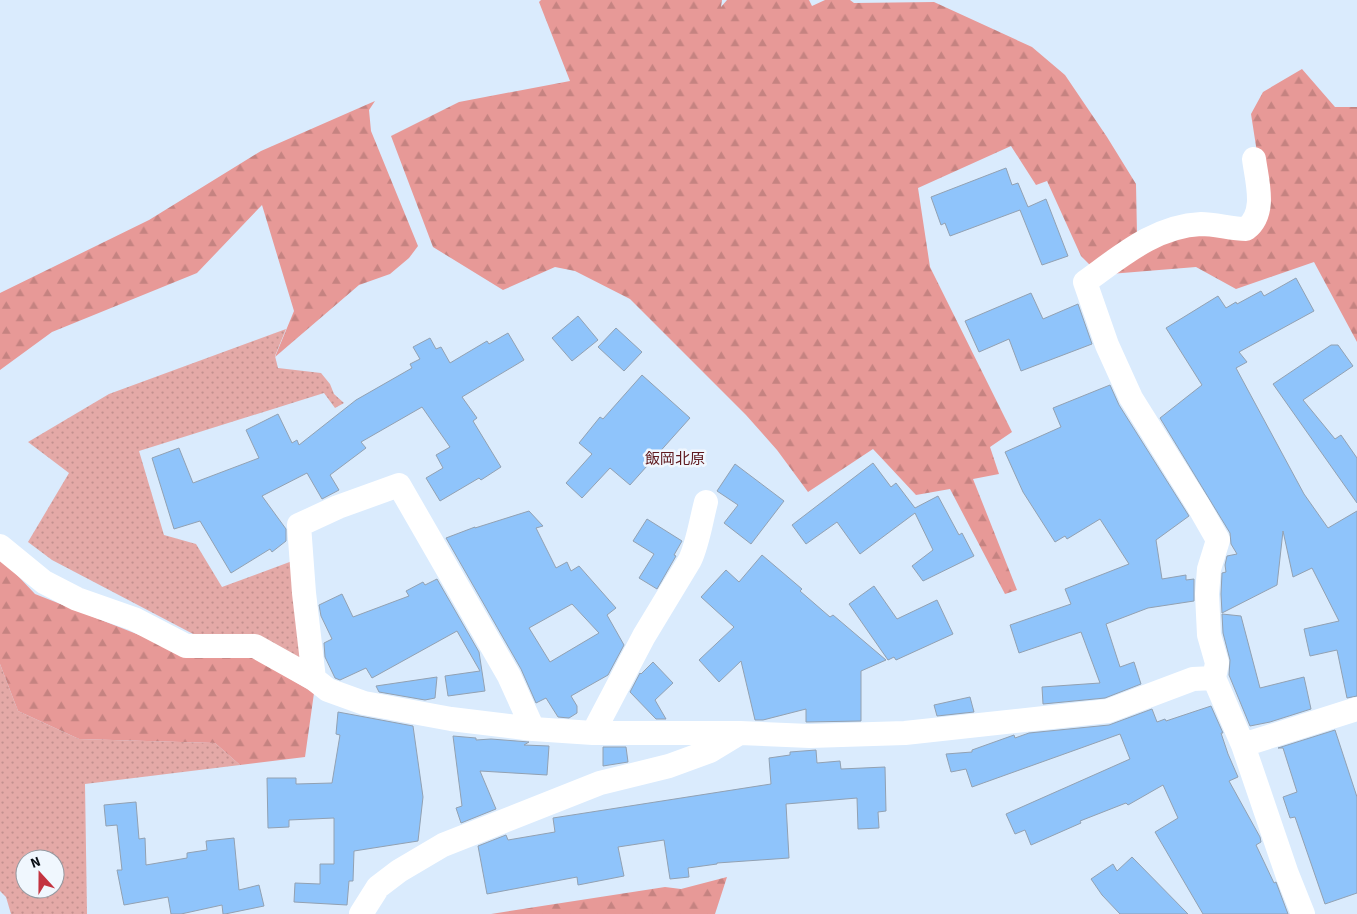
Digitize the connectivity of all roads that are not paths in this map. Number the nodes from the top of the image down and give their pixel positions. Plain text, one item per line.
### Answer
1 (1254, 159) dead end
2 (706, 502) dead end
3 (0, 546) edge
4 (1214, 678) junction
5 (314, 679) junction
6 (1357, 709) edge
7 (534, 729) junction
8 (740, 733) junction
9 (593, 734) junction
10 (1243, 745) junction
11 (361, 914) edge
12 (1303, 914) edge

1 - 4 street
2 - 9 street
3 - 5 street
4 - 8 street
4 - 10 street
5 - 7 street
5 - 7 street
6 - 10 street
7 - 9 street
8 - 9 street
8 - 11 street
10 - 12 street

